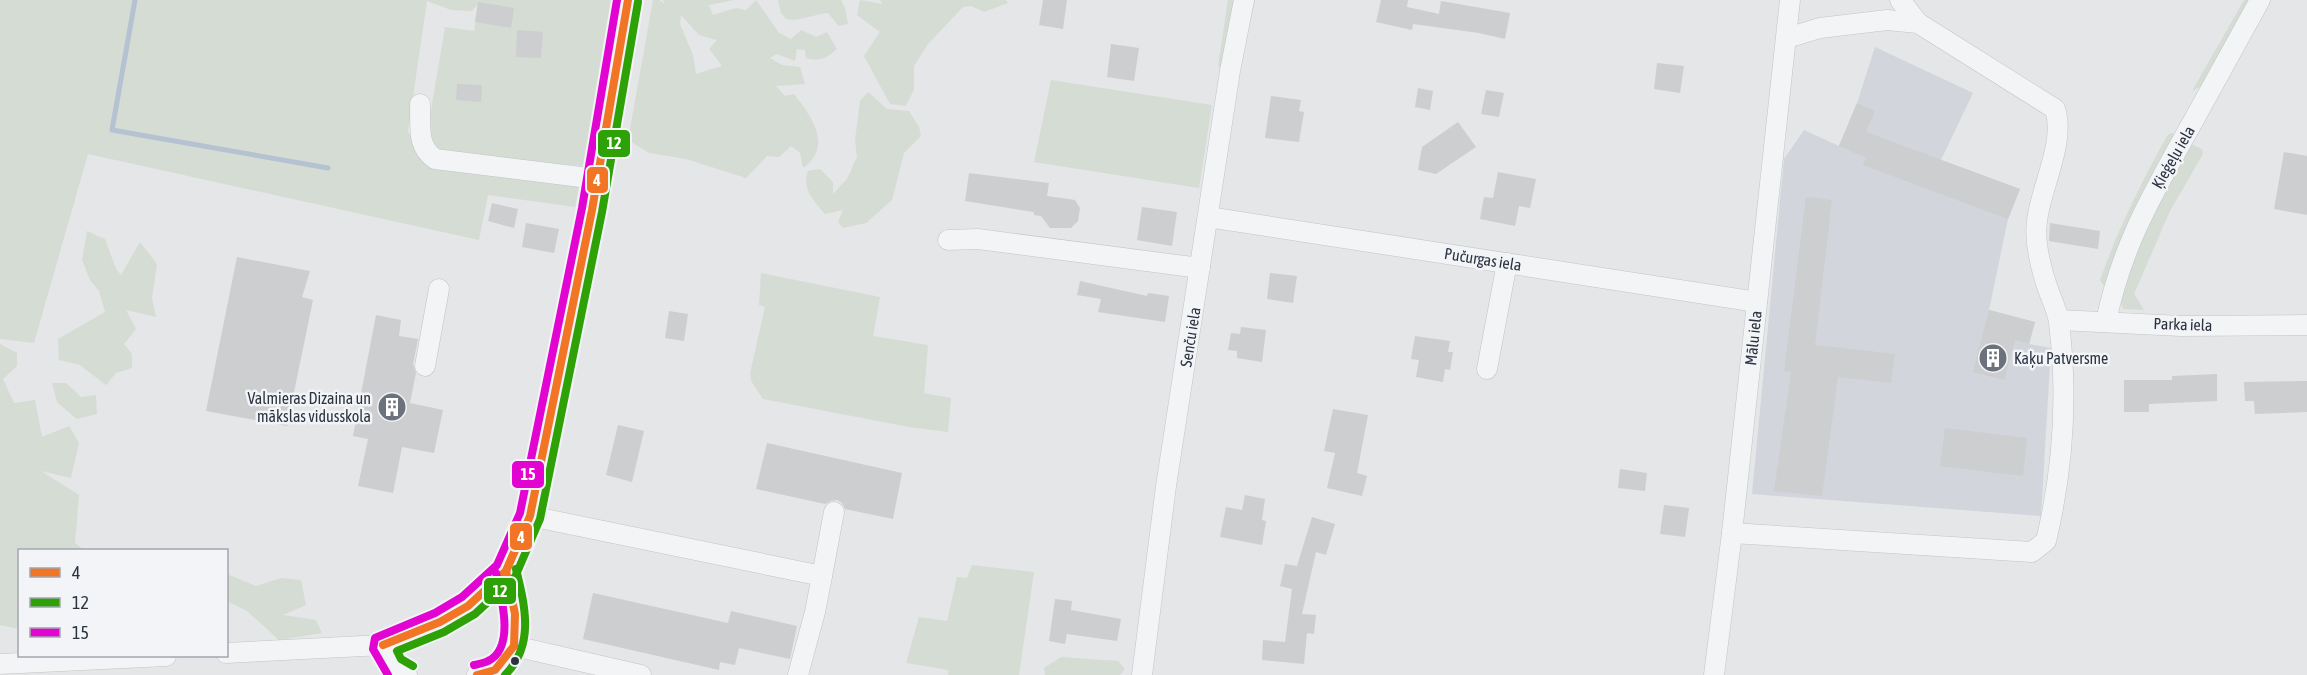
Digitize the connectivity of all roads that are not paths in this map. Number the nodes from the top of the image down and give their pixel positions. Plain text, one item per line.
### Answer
1 (628, 0) edge
2 (1244, 0) edge
3 (1790, 0) edge
4 (1900, 0) edge
5 (2260, 0) edge
6 (1918, 23) junction
7 (1787, 38) junction
8 (420, 104) dead end
9 (597, 179) junction
10 (1208, 217) junction
11 (948, 240) dead end
12 (1508, 263) junction
13 (1200, 268) junction
14 (439, 289) dead end
15 (1757, 302) junction
16 (2059, 320) junction
17 (2106, 322) junction
18 (2307, 325) edge
19 (425, 366) dead end
20 (1487, 369) dead end
21 (834, 512) dead end
22 (530, 516) junction
23 (1732, 533) junction
24 (506, 571) junction
25 (822, 576) junction
26 (383, 645) junction
27 (514, 646) junction
28 (228, 652) edge
29 (145, 657) edge
30 (0, 664) edge
31 (483, 674) edge
32 (407, 675) edge
33 (641, 675) edge
34 (798, 675) edge
35 (1142, 675) edge
36 (1714, 675) edge

1 - 9 street
2 - 10 street, Senču iela
3 - 7 street, Mālu iela
4 - 6 street
5 - 17 street, Ķieģeļu iela
6 - 7 street
6 - 16 street
7 - 15 street, Mālu iela
8 - 9 street
9 - 22 street
10 - 12 street, Pučurgas iela
10 - 13 street, Senču iela
11 - 13 street
12 - 15 street, Pučurgas iela
12 - 20 street
13 - 35 street, Senču iela
14 - 19 street
15 - 23 street, Mālu iela
16 - 17 street, Parka iela
16 - 23 street
17 - 18 street, Parka iela
21 - 25 street
22 - 24 street
22 - 25 street
23 - 36 street, Mālu iela
24 - 26 street
24 - 27 street
25 - 34 street
26 - 28 street
26 - 32 street
27 - 31 street
27 - 33 street
29 - 30 street

